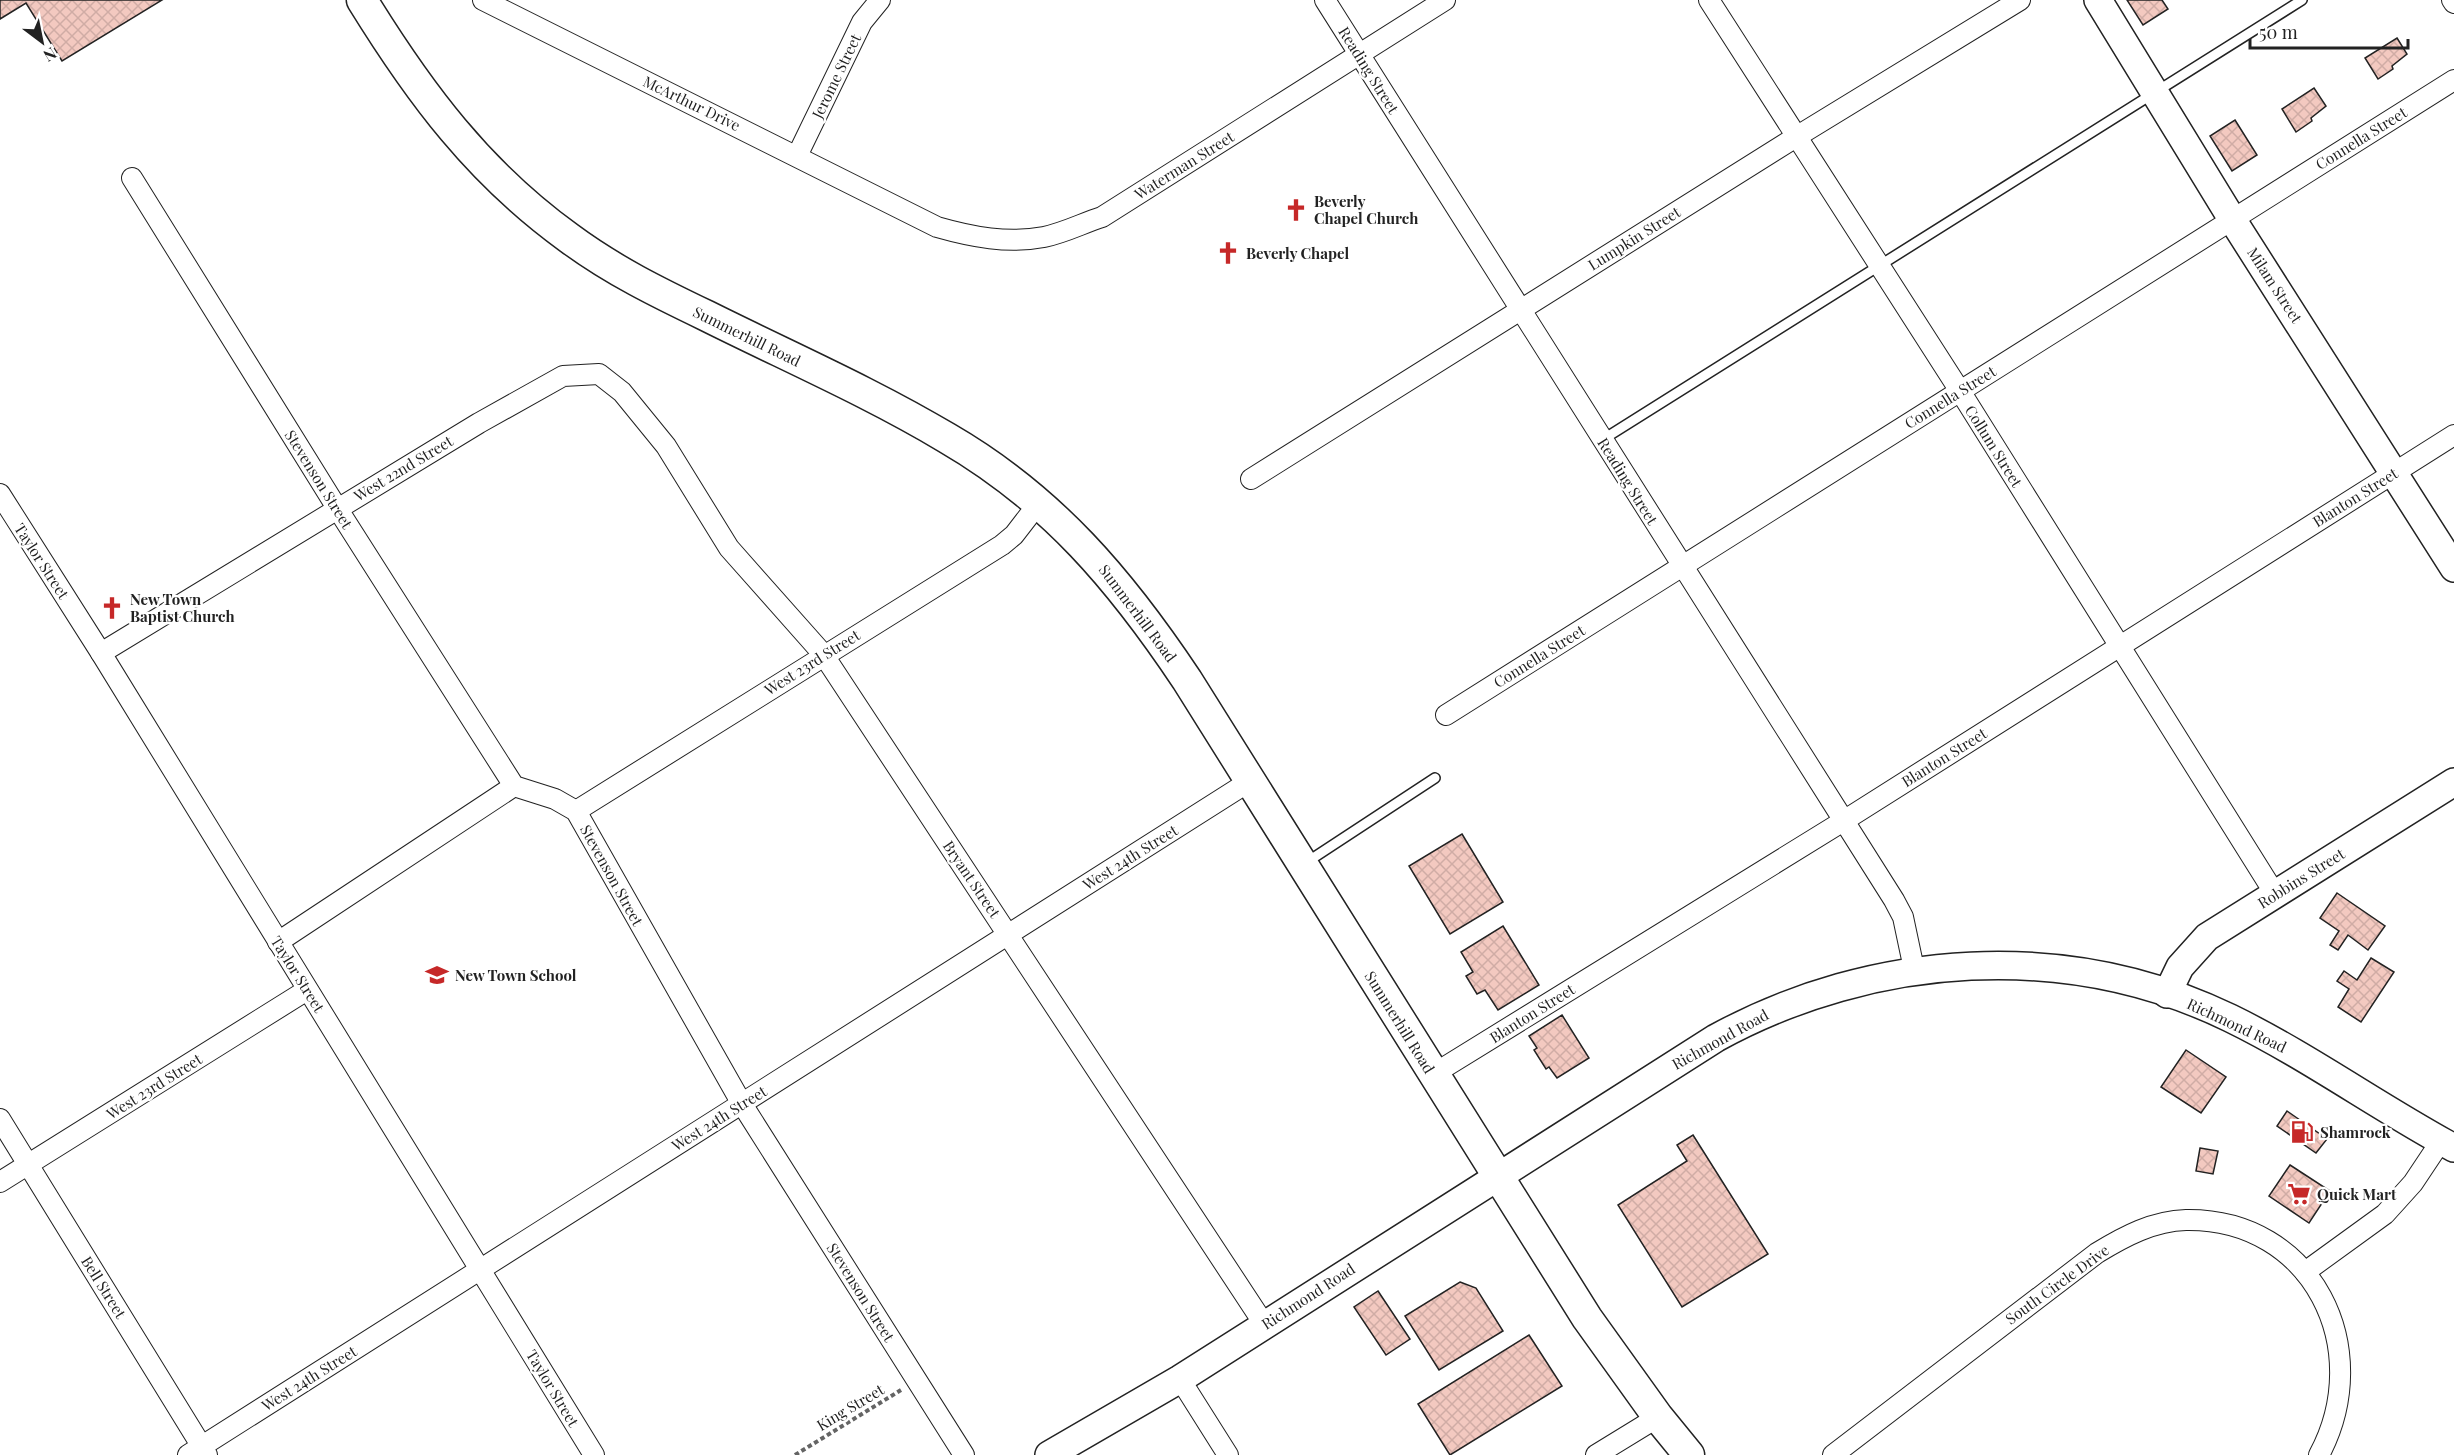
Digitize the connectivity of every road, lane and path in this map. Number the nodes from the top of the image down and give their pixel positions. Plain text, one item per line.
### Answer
1 (362, 0) edge
2 (483, 0) edge
3 (879, 0) edge
4 (1325, 0) edge
5 (1444, 0) edge
6 (1709, 0) edge
7 (2020, 0) edge
8 (2098, 0) edge
9 (2302, 0) edge
10 (1359, 53) junction
11 (2454, 80) edge
12 (2155, 92) junction
13 (1796, 137) junction
14 (797, 156) junction
15 (132, 178) dead end
16 (900, 208) joint
17 (2232, 219) junction
18 (1879, 267) junction
19 (1520, 310) junction
20 (1960, 391) junction
21 (2454, 435) edge
22 (1602, 440) junction
23 (666, 446) joint
24 (2394, 473) junction
25 (1251, 479) dead end
26 (0, 495) edge
27 (1038, 504) junction
28 (337, 508) junction
29 (1681, 567) junction
30 (2454, 568) edge
31 (2120, 646) junction
32 (101, 654) junction
33 (823, 654) junction
34 (1446, 715) dead end
35 (1435, 778) dead end
36 (1250, 781) junction
37 (514, 786) junction
38 (2452, 787) edge
39 (576, 811) junction
40 (1845, 820) junction
41 (1303, 865) junction
42 (2275, 894) junction
43 (1009, 934) junction
44 (278, 942) junction
45 (1914, 969) junction
46 (307, 990) junction
47 (2167, 994) junction
48 (1432, 1075) junction
49 (742, 1104) junction
50 (0, 1119) edge
51 (2448, 1144) edge
52 (29, 1165) junction
53 (1497, 1175) junction
54 (0, 1182) edge
55 (481, 1269) junction
56 (2305, 1272) junction
57 (1264, 1324) junction
58 (1180, 1379) junction
59 (917, 1380) junction
60 (1658, 1417) junction
61 (199, 1452) edge
62 (594, 1455) edge
63 (795, 1455) edge
64 (964, 1455) edge
65 (1049, 1455) edge
66 (1228, 1455) edge
67 (1596, 1455) edge
68 (1689, 1455) edge
69 (1833, 1455) edge
70 (2319, 1455) edge

1 - 27 main road, Summerhill Road
2 - 14 street, McArthur Drive
3 - 14 street, Jerome Street
4 - 10 street, Reading Street
5 - 10 street, Waterman Street
6 - 13 street, Collum Street
7 - 13 street, Lumpkin Street
8 - 12 street, Milam Street
9 - 12 lane
10 - 16 street, Waterman Street
10 - 19 street, Reading Street
11 - 17 street, Connella Street
12 - 17 street, Milam Street
12 - 18 lane
13 - 18 street, Collum Street
13 - 19 street, Lumpkin Street
14 - 16 street, McArthur Drive
15 - 28 street, Stevenson Street
17 - 20 street, Connella Street
17 - 24 street, Milam Street
18 - 20 street, Collum Street
18 - 22 lane
19 - 22 street, Reading Street
19 - 25 street, Lumpkin Street
20 - 29 street, Connella Street
20 - 31 street, Collum Street
21 - 24 street, Blanton Street
22 - 29 street, Reading Street
23 - 28 street, West 22nd Street
23 - 33 street, Bryant Street
24 - 30 street, Milam Street
24 - 31 street, Blanton Street
26 - 32 street, Taylor Street
27 - 33 street, West 23rd Street
27 - 36 main road, Summerhill Road
28 - 32 street, West 22nd Street
28 - 37 street, Stevenson Street
29 - 34 street, Connella Street
29 - 40 street, Reading Street
31 - 40 street, Blanton Street
31 - 42 street, Collum Street
32 - 44 street, Taylor Street
33 - 39 street, West 23rd Street
33 - 43 street, Bryant Street
35 - 41 lane
36 - 41 main road, Summerhill Road
36 - 43 street, West 24th Street
37 - 39 street, Stevenson Street
37 - 44 street
38 - 42 street, Robbins Street
39 - 49 street, Stevenson Street
40 - 45 street, Reading Street
40 - 48 street, Blanton Street
41 - 48 main road, Summerhill Road
42 - 47 street, Robbins Street
43 - 49 street, West 24th Street
43 - 57 street, Bryant Street
44 - 46 street, Taylor Street
45 - 47 street, Richmond Road
45 - 53 street, Richmond Road
46 - 52 street, West 23rd Street
46 - 55 street, Taylor Street
47 - 51 street, Richmond Road
48 - 53 main road, Summerhill Road
49 - 55 street, West 24th Street
49 - 59 street, Stevenson Street
50 - 52 street, Bell Street
51 - 56 street
52 - 54 street, West 23rd Street
52 - 61 street, Bell Street
53 - 57 street, Richmond Road
53 - 60 main road, Summerhill Road
55 - 61 street, West 24th Street
55 - 62 street, Taylor Street
56 - 69 street, South Circle Drive
56 - 70 street, South Circle Drive
57 - 58 street, Richmond Road
58 - 65 street, Richmond Road
58 - 66 street
59 - 63 path, King Street
59 - 64 street, Stevenson Street
60 - 67 street
60 - 68 main road, Summerhill Road

